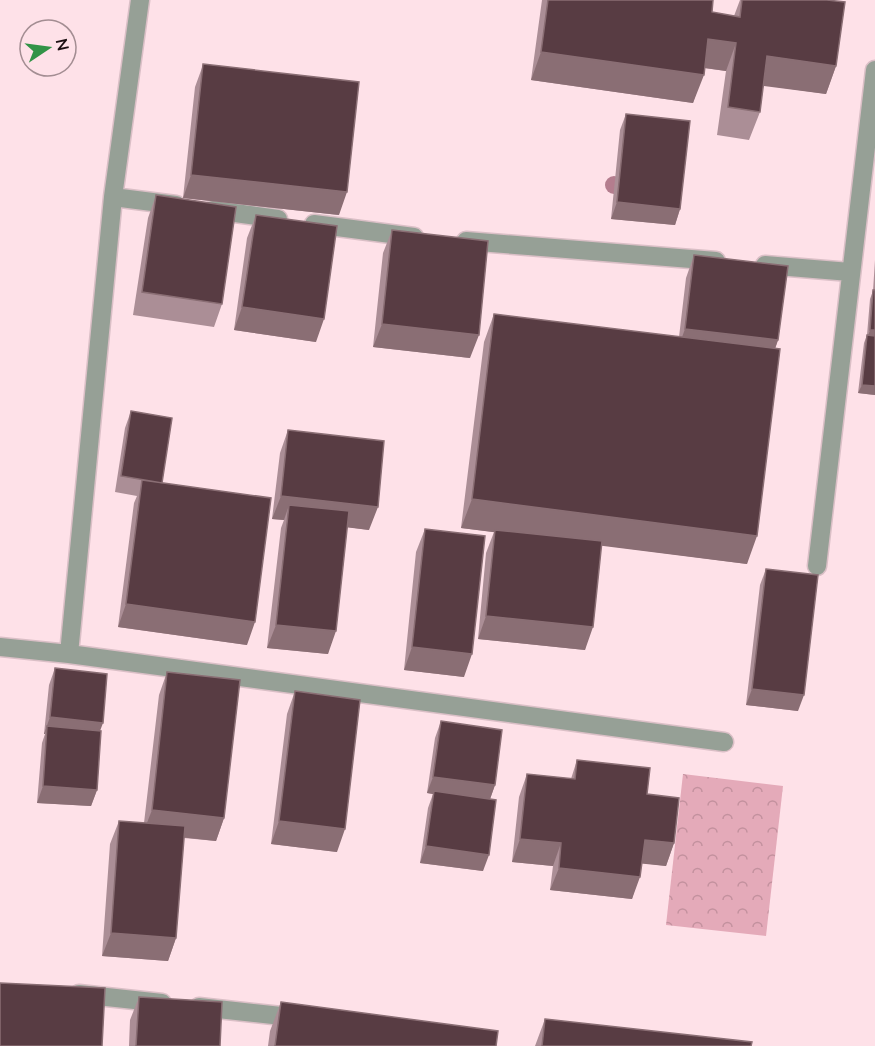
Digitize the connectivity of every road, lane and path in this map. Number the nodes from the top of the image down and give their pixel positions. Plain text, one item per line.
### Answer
1 (140, 0) edge
2 (875, 70) edge
3 (113, 197) junction
4 (850, 272) junction
5 (817, 566) dead end
6 (0, 647) edge
7 (69, 654) junction
8 (724, 742) dead end
9 (59, 992) edge
10 (320, 1020) edge

1 - 3 street
2 - 4 street
3 - 4 street
3 - 7 street
4 - 5 street
6 - 7 street
7 - 8 street
9 - 10 street

